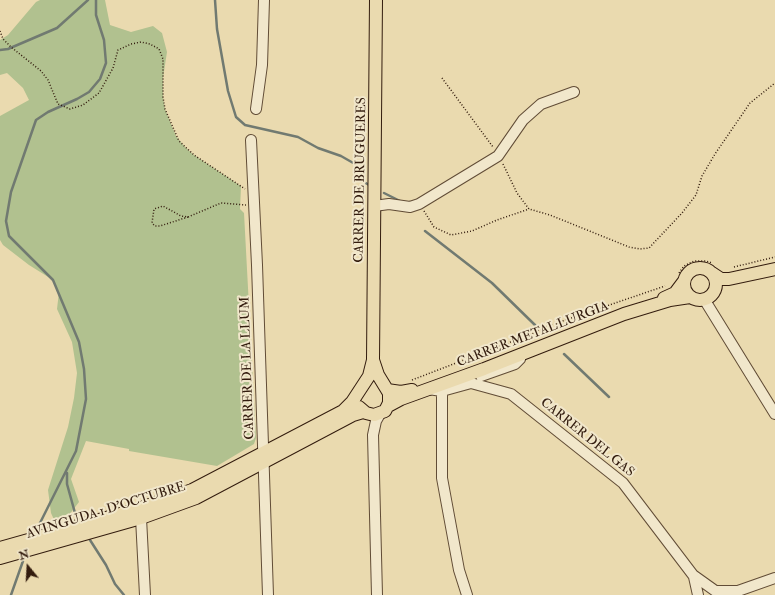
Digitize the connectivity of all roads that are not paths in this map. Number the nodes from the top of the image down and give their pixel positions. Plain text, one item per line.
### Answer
1 (264, 0) edge
2 (376, 0) edge
3 (574, 92) dead end
4 (256, 108) dead end
5 (250, 140) dead end
6 (374, 206) junction
7 (713, 269) junction
8 (775, 269) edge
9 (775, 275) edge
10 (680, 279) junction
11 (715, 290) junction
12 (690, 297) junction
13 (704, 299) junction
14 (521, 354) junction
15 (373, 360) junction
16 (471, 382) junction
17 (385, 388) junction
18 (428, 389) junction
19 (360, 390) junction
20 (442, 391) junction
21 (384, 410) junction
22 (365, 413) junction
23 (775, 414) edge
24 (345, 415) junction
25 (373, 436) junction
26 (265, 457) junction
27 (139, 514) junction
28 (1, 553) edge
29 (693, 575) junction
30 (775, 578) edge
31 (718, 592) edge
32 (736, 593) edge
33 (145, 595) edge
34 (268, 595) edge
35 (377, 595) edge
36 (467, 595) edge
37 (699, 595) edge

1 - 4 street
2 - 6 main road, CARRER DE BRUGUERES
3 - 6 street
5 - 26 street, CARRER DE LA LLUM
6 - 15 main road, CARRER DE BRUGUERES
7 - 8 main road
7 - 10 main road
7 - 11 main road
9 - 11 main road
10 - 12 main road
10 - 17 main road, CARRER METAL·LURGIA
11 - 13 main road
12 - 13 main road
12 - 14 main road, CARRER METAL·LURGIA
13 - 23 street
14 - 16 street
14 - 18 main road, CARRER METAL·LURGIA
15 - 17 main road
15 - 19 main road
16 - 20 street
16 - 29 street, CARRER DEL GAS
17 - 19 main road
17 - 21 main road
18 - 20 street
18 - 21 main road, CARRER METAL·LURGIA
19 - 22 main road
19 - 24 main road
20 - 36 street
21 - 22 main road
21 - 25 street
22 - 24 main road
22 - 25 street
24 - 26 main road, AVINGUDA 1 D'OCTUBRE
25 - 35 street
26 - 27 main road, AVINGUDA 1 D'OCTUBRE
26 - 34 street, CARRER DE LA LLUM
27 - 28 main road, AVINGUDA 1 D'OCTUBRE
27 - 33 street
29 - 31 street, CARRER DEL GAS
29 - 37 street, CARRER DEL GAS
30 - 32 street
31 - 32 street
31 - 37 street

